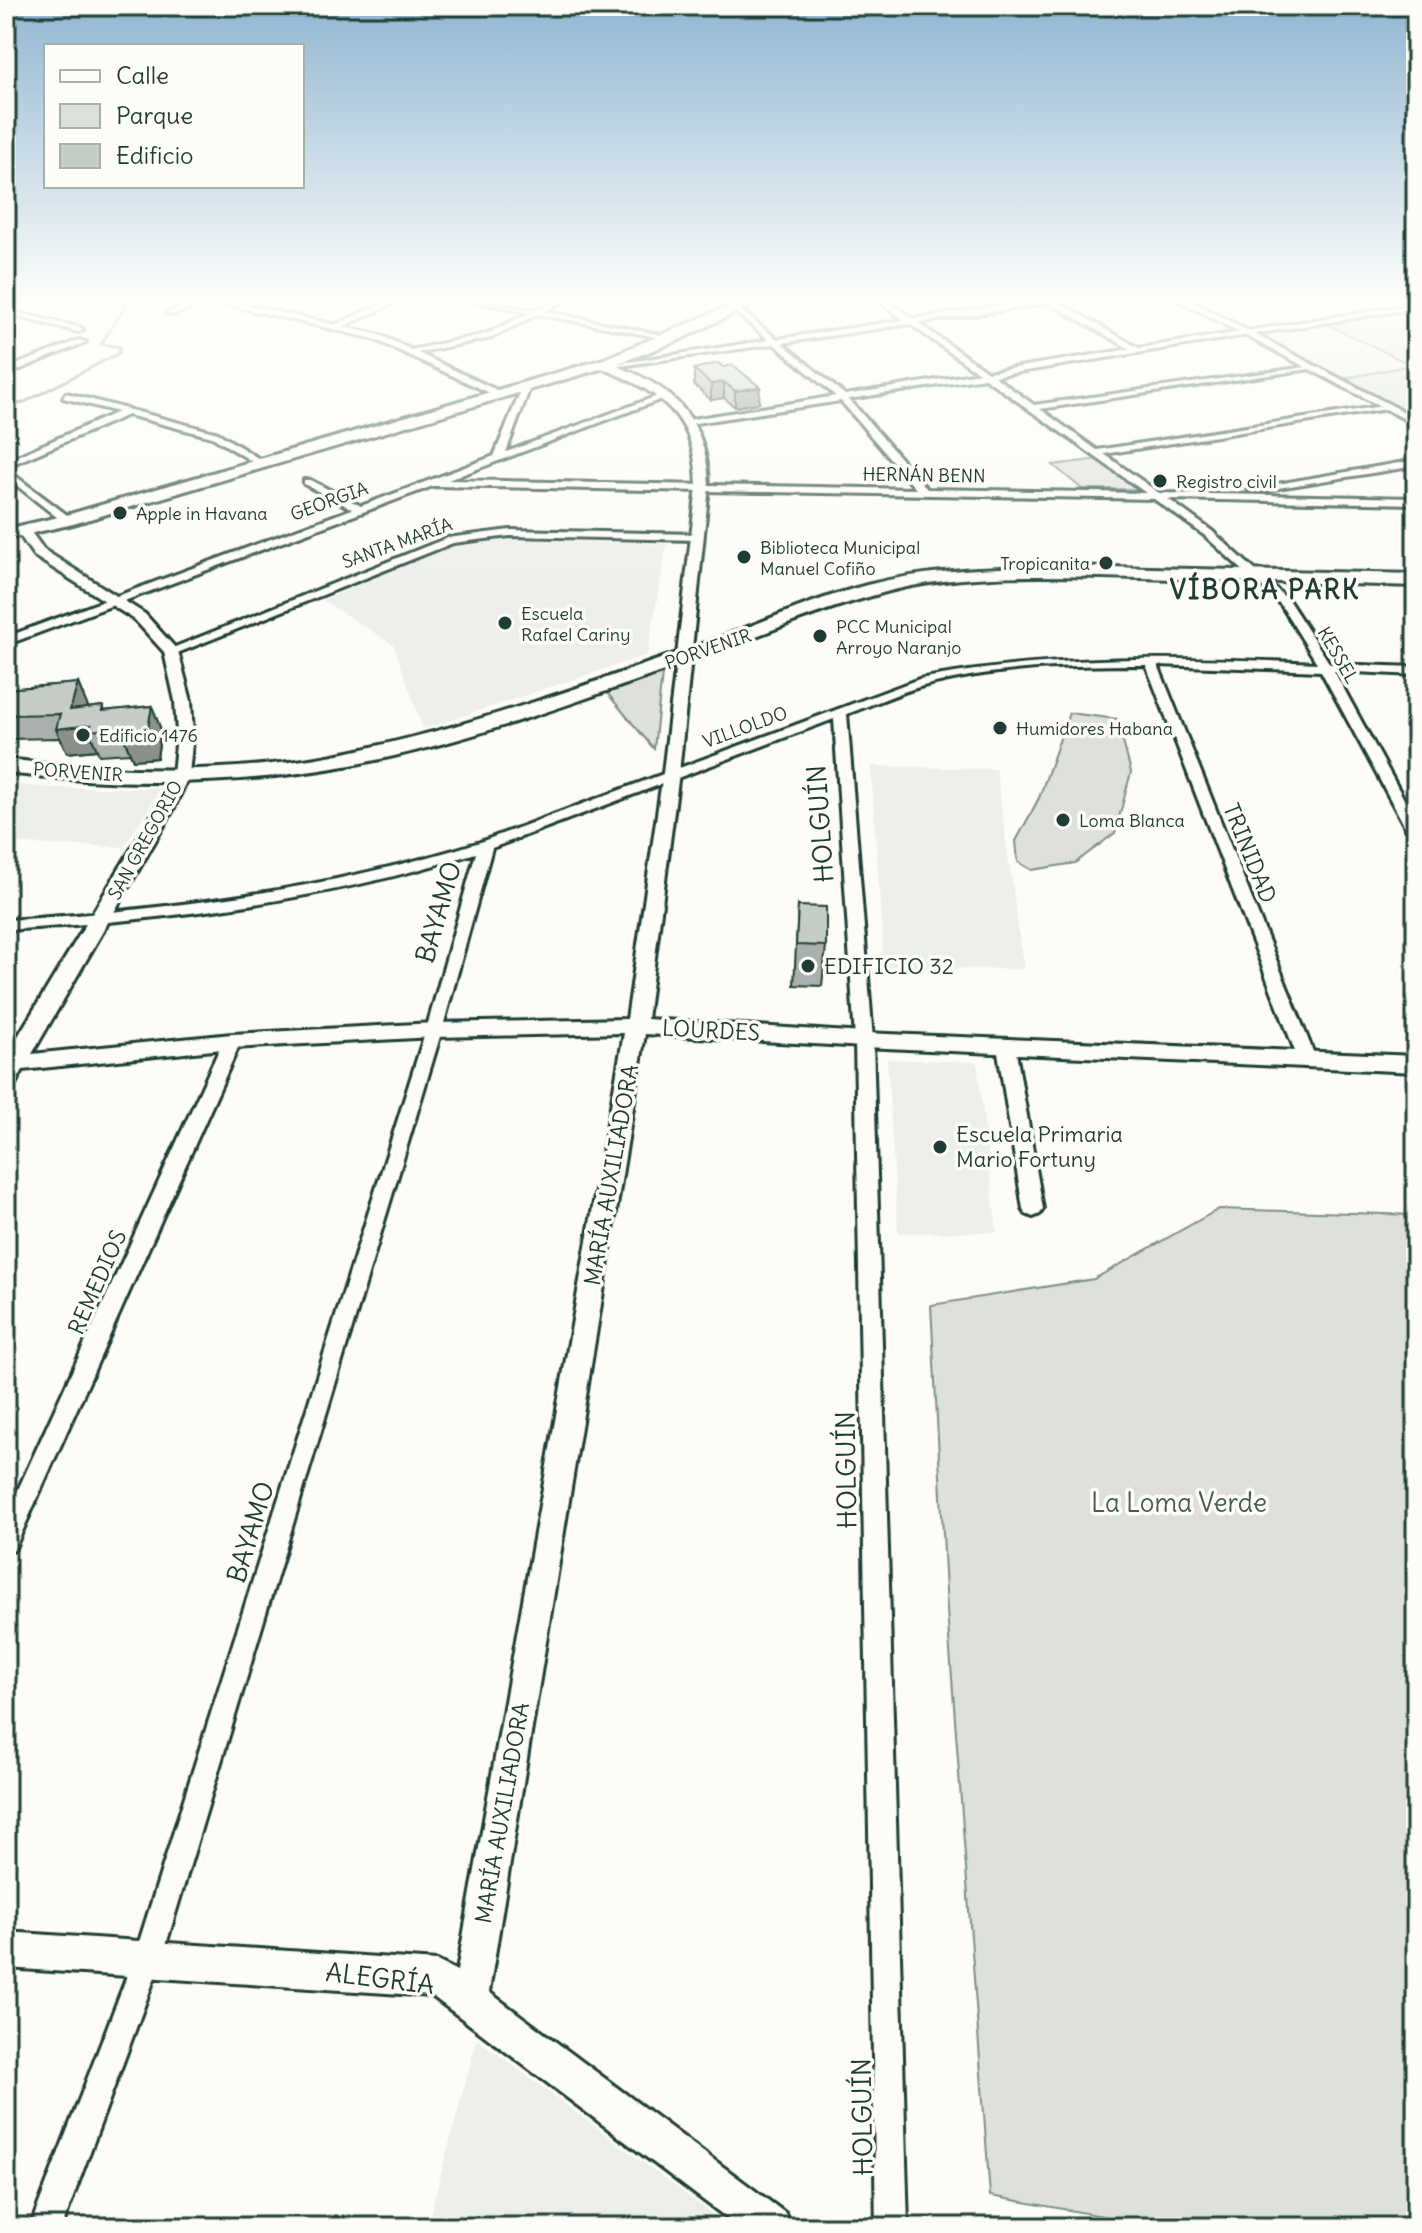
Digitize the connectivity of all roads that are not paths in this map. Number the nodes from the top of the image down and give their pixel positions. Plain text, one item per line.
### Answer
1 (93, 403) edge
2 (463, 403) edge
3 (520, 403) edge
4 (646, 403) edge
5 (673, 403) edge
6 (810, 403) edge
7 (847, 403) edge
8 (1024, 403) edge
9 (1065, 403) edge
10 (1380, 403) edge
11 (1031, 408) junction
12 (1389, 408) junction
13 (127, 412) junction
14 (692, 422) junction
15 (1416, 422) edge
16 (1095, 453) junction
17 (499, 457) junction
18 (261, 463) junction
19 (1416, 463) edge
20 (6, 464) edge
21 (6, 472) edge
22 (307, 482) dead end
23 (432, 483) junction
24 (703, 486) junction
25 (923, 491) junction
26 (1155, 497) junction
27 (1205, 497) junction
28 (1416, 501) edge
29 (360, 509) junction
30 (67, 520) junction
31 (14, 532) edge
32 (697, 537) junction
33 (1257, 576) junction
34 (1416, 580) edge
35 (112, 601) junction
36 (6, 641) edge
37 (171, 651) junction
38 (685, 657) junction
39 (1151, 663) junction
40 (1326, 668) junction
41 (1416, 671) edge
42 (840, 712) junction
43 (6, 766) edge
44 (671, 773) junction
45 (181, 775) junction
46 (1416, 834) edge
47 (485, 845) junction
48 (101, 919) junction
49 (6, 925) edge
50 (636, 1026) junction
51 (434, 1030) junction
52 (864, 1040) junction
53 (232, 1041) junction
54 (1006, 1046) junction
55 (1307, 1059) junction
56 (1416, 1064) edge
57 (10, 1069) edge
58 (1033, 1209) dead end
59 (6, 1542) edge
60 (6, 1950) edge
61 (148, 1958) junction
62 (470, 2000) junction
63 (46, 2227) edge
64 (771, 2227) edge
65 (892, 2227) edge

1 - 13 street
2 - 18 main road
3 - 17 street
4 - 17 street, GEORGIA
5 - 14 street
6 - 14 street
7 - 25 street
8 - 11 street, KESSEL
9 - 11 street
10 - 12 street
11 - 16 street, KESSEL
12 - 15 street
12 - 16 street
13 - 18 street
13 - 20 street
14 - 24 street, MARÍA AUXILIADORA
16 - 26 street, KESSEL
17 - 23 street, GEORGIA
18 - 30 main road
19 - 27 street
21 - 30 street
22 - 29 street
23 - 24 street, HERNÁN BENN
23 - 29 street, GEORGIA
24 - 25 street, HERNÁN BENN
24 - 32 street, MARÍA AUXILIADORA
25 - 26 street, HERNÁN BENN
26 - 27 street, HERNÁN BENN
26 - 33 street, KESSEL
27 - 28 street, HERNÁN BENN
29 - 35 street, GEORGIA
30 - 31 main road
31 - 35 street, SAN GREGORIO
32 - 37 street, SANTA MARÍA
32 - 38 street, MARÍA AUXILIADORA
33 - 34 main road, PORVENIR
33 - 38 main road, PORVENIR
33 - 40 street, KESSEL
35 - 36 street, GEORGIA
35 - 37 street, SAN GREGORIO
37 - 45 street, SAN GREGORIO
38 - 44 street, MARÍA AUXILIADORA
38 - 45 main road, PORVENIR
39 - 40 street, VILLOLDO
39 - 42 street, VILLOLDO
39 - 55 street, TRINIDAD
40 - 41 street, VILLOLDO
40 - 46 street, KESSEL
42 - 44 street, VILLOLDO
42 - 52 street, HOLGUÍN
43 - 45 main road, PORVENIR
44 - 47 street, VILLOLDO
44 - 50 street, MARÍA AUXILIADORA
45 - 48 street, SAN GREGORIO
47 - 48 street, VILLOLDO
47 - 51 street, BAYAMO
48 - 49 street, VILLOLDO
48 - 57 street, SAN GREGORIO
50 - 51 street, LOURDES
50 - 52 street, LOURDES
50 - 62 street, MARÍA AUXILIADORA
51 - 53 street, LOURDES
51 - 61 street, BAYAMO
52 - 54 street, LOURDES
52 - 65 street, HOLGUÍN
53 - 57 street, LOURDES
53 - 59 street, REMEDIOS
54 - 55 street, LOURDES
54 - 58 street
55 - 56 street, LOURDES
60 - 61 street, ALEGRÍA
61 - 62 street, ALEGRÍA
61 - 63 street, BAYAMO
62 - 64 street, ALEGRÍA

